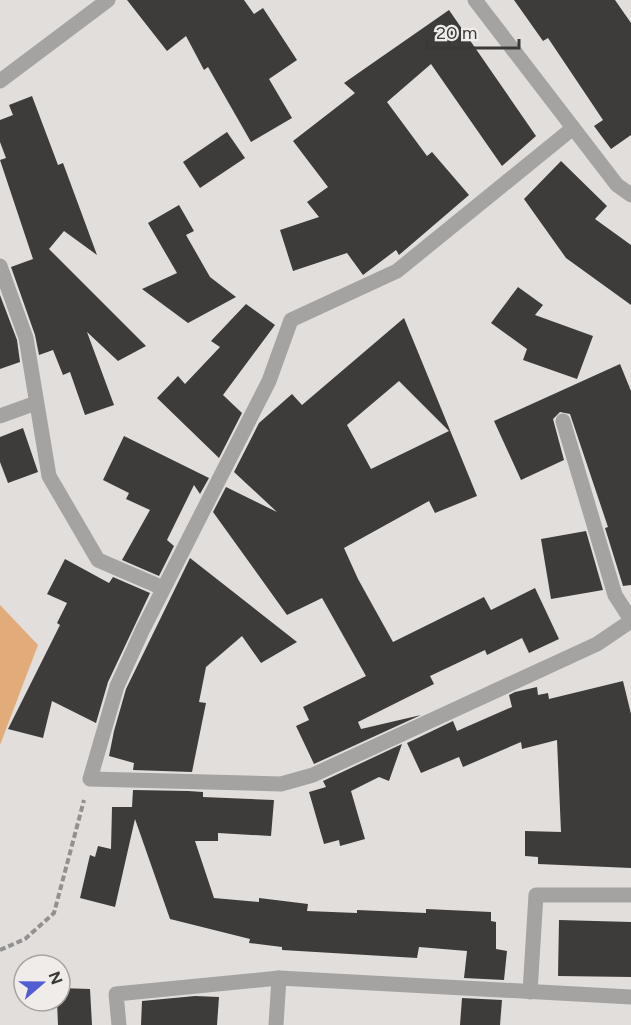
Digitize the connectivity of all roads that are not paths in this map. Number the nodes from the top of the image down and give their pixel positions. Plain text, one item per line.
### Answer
1 (108, 0) edge
2 (475, 0) edge
3 (0, 81) edge
4 (573, 128) junction
5 (631, 195) edge
6 (0, 266) edge
7 (36, 403) junction
8 (0, 416) edge
9 (563, 422) dead end
10 (164, 588) junction
11 (631, 620) edge
12 (631, 895) edge
13 (279, 978) junction
14 (530, 992) junction
15 (631, 997) edge
16 (119, 1025) edge
17 (276, 1025) edge

1 - 3 street
2 - 4 street
4 - 5 street
4 - 10 street
6 - 7 street
7 - 8 street
7 - 10 street
9 - 11 street
10 - 11 street
12 - 14 street
13 - 14 street
13 - 16 street
13 - 17 street
14 - 15 street

